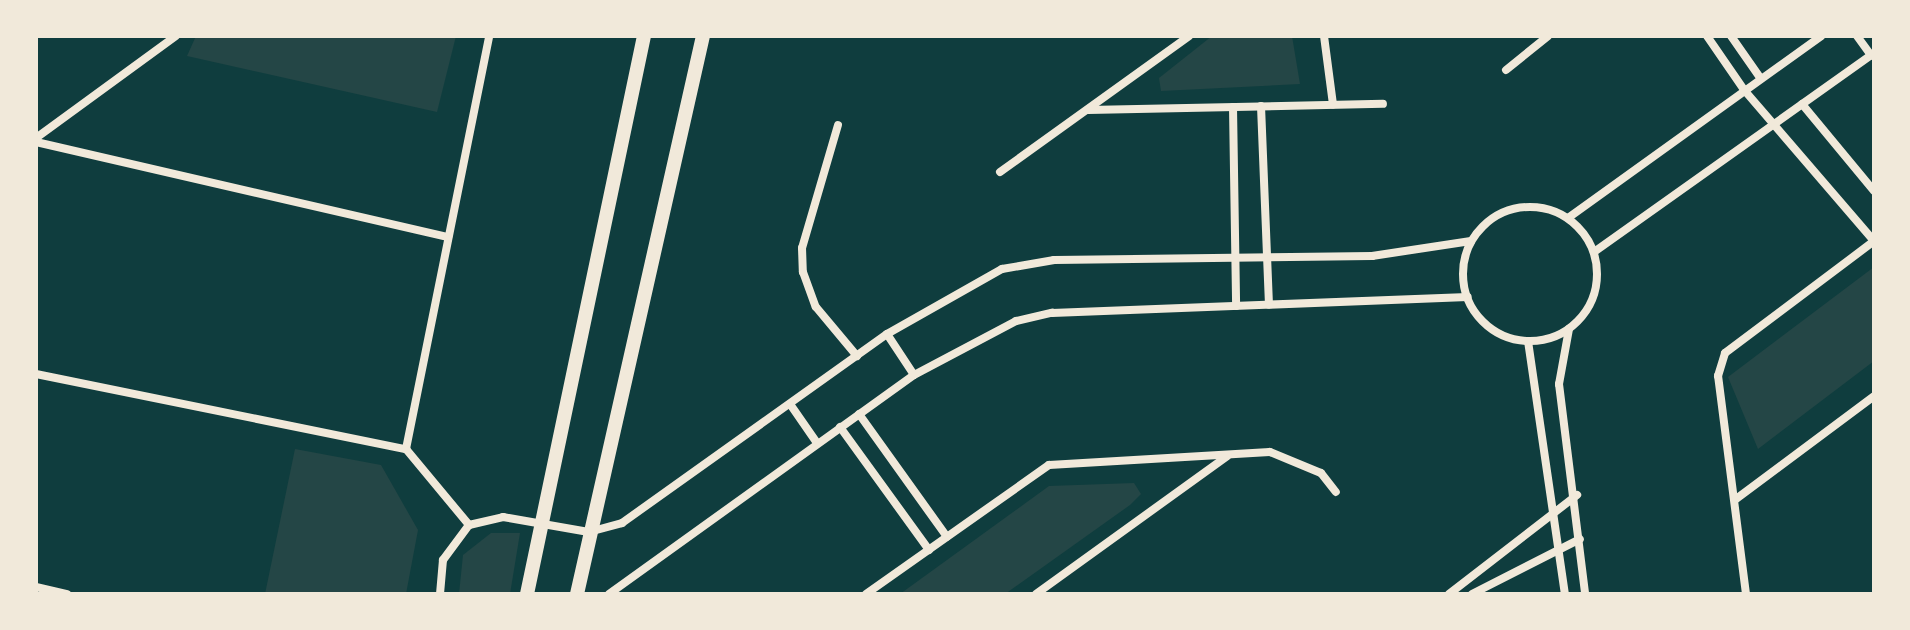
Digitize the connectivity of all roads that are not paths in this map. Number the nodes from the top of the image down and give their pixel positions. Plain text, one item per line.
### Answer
1 (176, 36) edge
2 (489, 36) edge
3 (644, 36) edge
4 (703, 36) edge
5 (1189, 36) edge
6 (1324, 36) edge
7 (1548, 36) edge
8 (1707, 36) edge
9 (1731, 36) edge
10 (1821, 36) edge
11 (1857, 36) edge
12 (1872, 54) edge
13 (1506, 70) dead end
14 (1761, 79) junction
15 (1745, 91) junction
16 (1333, 104) junction
17 (1383, 104) dead end
18 (1802, 104) junction
19 (1261, 106) junction
20 (1233, 107) junction
21 (1088, 110) junction
22 (838, 125) dead end
23 (1773, 125) junction
24 (36, 140) edge
25 (1000, 172) dead end
26 (1874, 191) edge
27 (1568, 218) junction
28 (448, 237) junction
29 (1471, 241) junction
30 (1874, 241) edge
31 (1594, 252) junction
32 (1235, 258) junction
33 (1267, 258) junction
34 (1468, 297) junction
35 (1269, 305) junction
36 (1236, 306) junction
37 (1569, 329) junction
38 (887, 334) junction
39 (1528, 341) junction
40 (857, 356) junction
41 (36, 374) edge
42 (914, 375) junction
43 (1874, 396) edge
44 (790, 404) junction
45 (859, 414) junction
46 (840, 427) junction
47 (817, 443) junction
48 (406, 449) junction
49 (1228, 455) junction
50 (1336, 492) dead end
51 (1577, 495) junction
52 (1736, 499) junction
53 (1557, 510) junction
54 (542, 523) junction
55 (469, 525) junction
56 (589, 532) junction
57 (947, 537) junction
58 (1580, 539) junction
59 (929, 550) junction
60 (1561, 553) junction
61 (36, 587) edge
62 (67, 594) edge
63 (440, 594) edge
64 (527, 594) edge
65 (577, 594) edge
66 (609, 594) edge
67 (866, 594) edge
68 (1036, 594) edge
69 (1449, 594) edge
70 (1472, 594) edge
71 (1565, 594) edge
72 (1585, 594) edge
73 (1746, 594) edge

1 - 24 street
2 - 28 street
3 - 54 street
4 - 56 street
5 - 21 street
6 - 16 street
7 - 13 street
8 - 15 street
9 - 14 street
10 - 14 street
11 - 12 street
12 - 18 street
14 - 15 street
15 - 23 street
15 - 27 street
16 - 17 street
16 - 19 street
18 - 23 street
18 - 26 street
19 - 20 street
19 - 33 street
20 - 21 street
20 - 32 street
21 - 25 street
22 - 40 street
23 - 30 street
23 - 31 street
24 - 28 street
27 - 29 street
27 - 31 street
28 - 48 street
29 - 33 street
29 - 34 street
30 - 52 street
31 - 37 street
32 - 33 street
32 - 36 street
32 - 38 street
33 - 35 street
34 - 35 street
34 - 39 street
35 - 36 street
36 - 42 street
37 - 39 street
37 - 51 street
38 - 40 street
38 - 42 street
39 - 53 street
40 - 44 street
41 - 48 street
42 - 45 street
43 - 52 street
44 - 47 street
44 - 56 street
45 - 46 street
45 - 57 street
46 - 47 street
46 - 59 street
47 - 66 street
48 - 55 street
49 - 50 street
49 - 57 street
49 - 68 street
51 - 53 street
51 - 58 street
52 - 73 street
53 - 60 street
53 - 69 street
54 - 55 street
54 - 56 street
54 - 64 street
55 - 63 street
56 - 65 street
57 - 59 street
58 - 60 street
58 - 72 street
59 - 67 street
60 - 70 street
60 - 71 street
61 - 62 street

